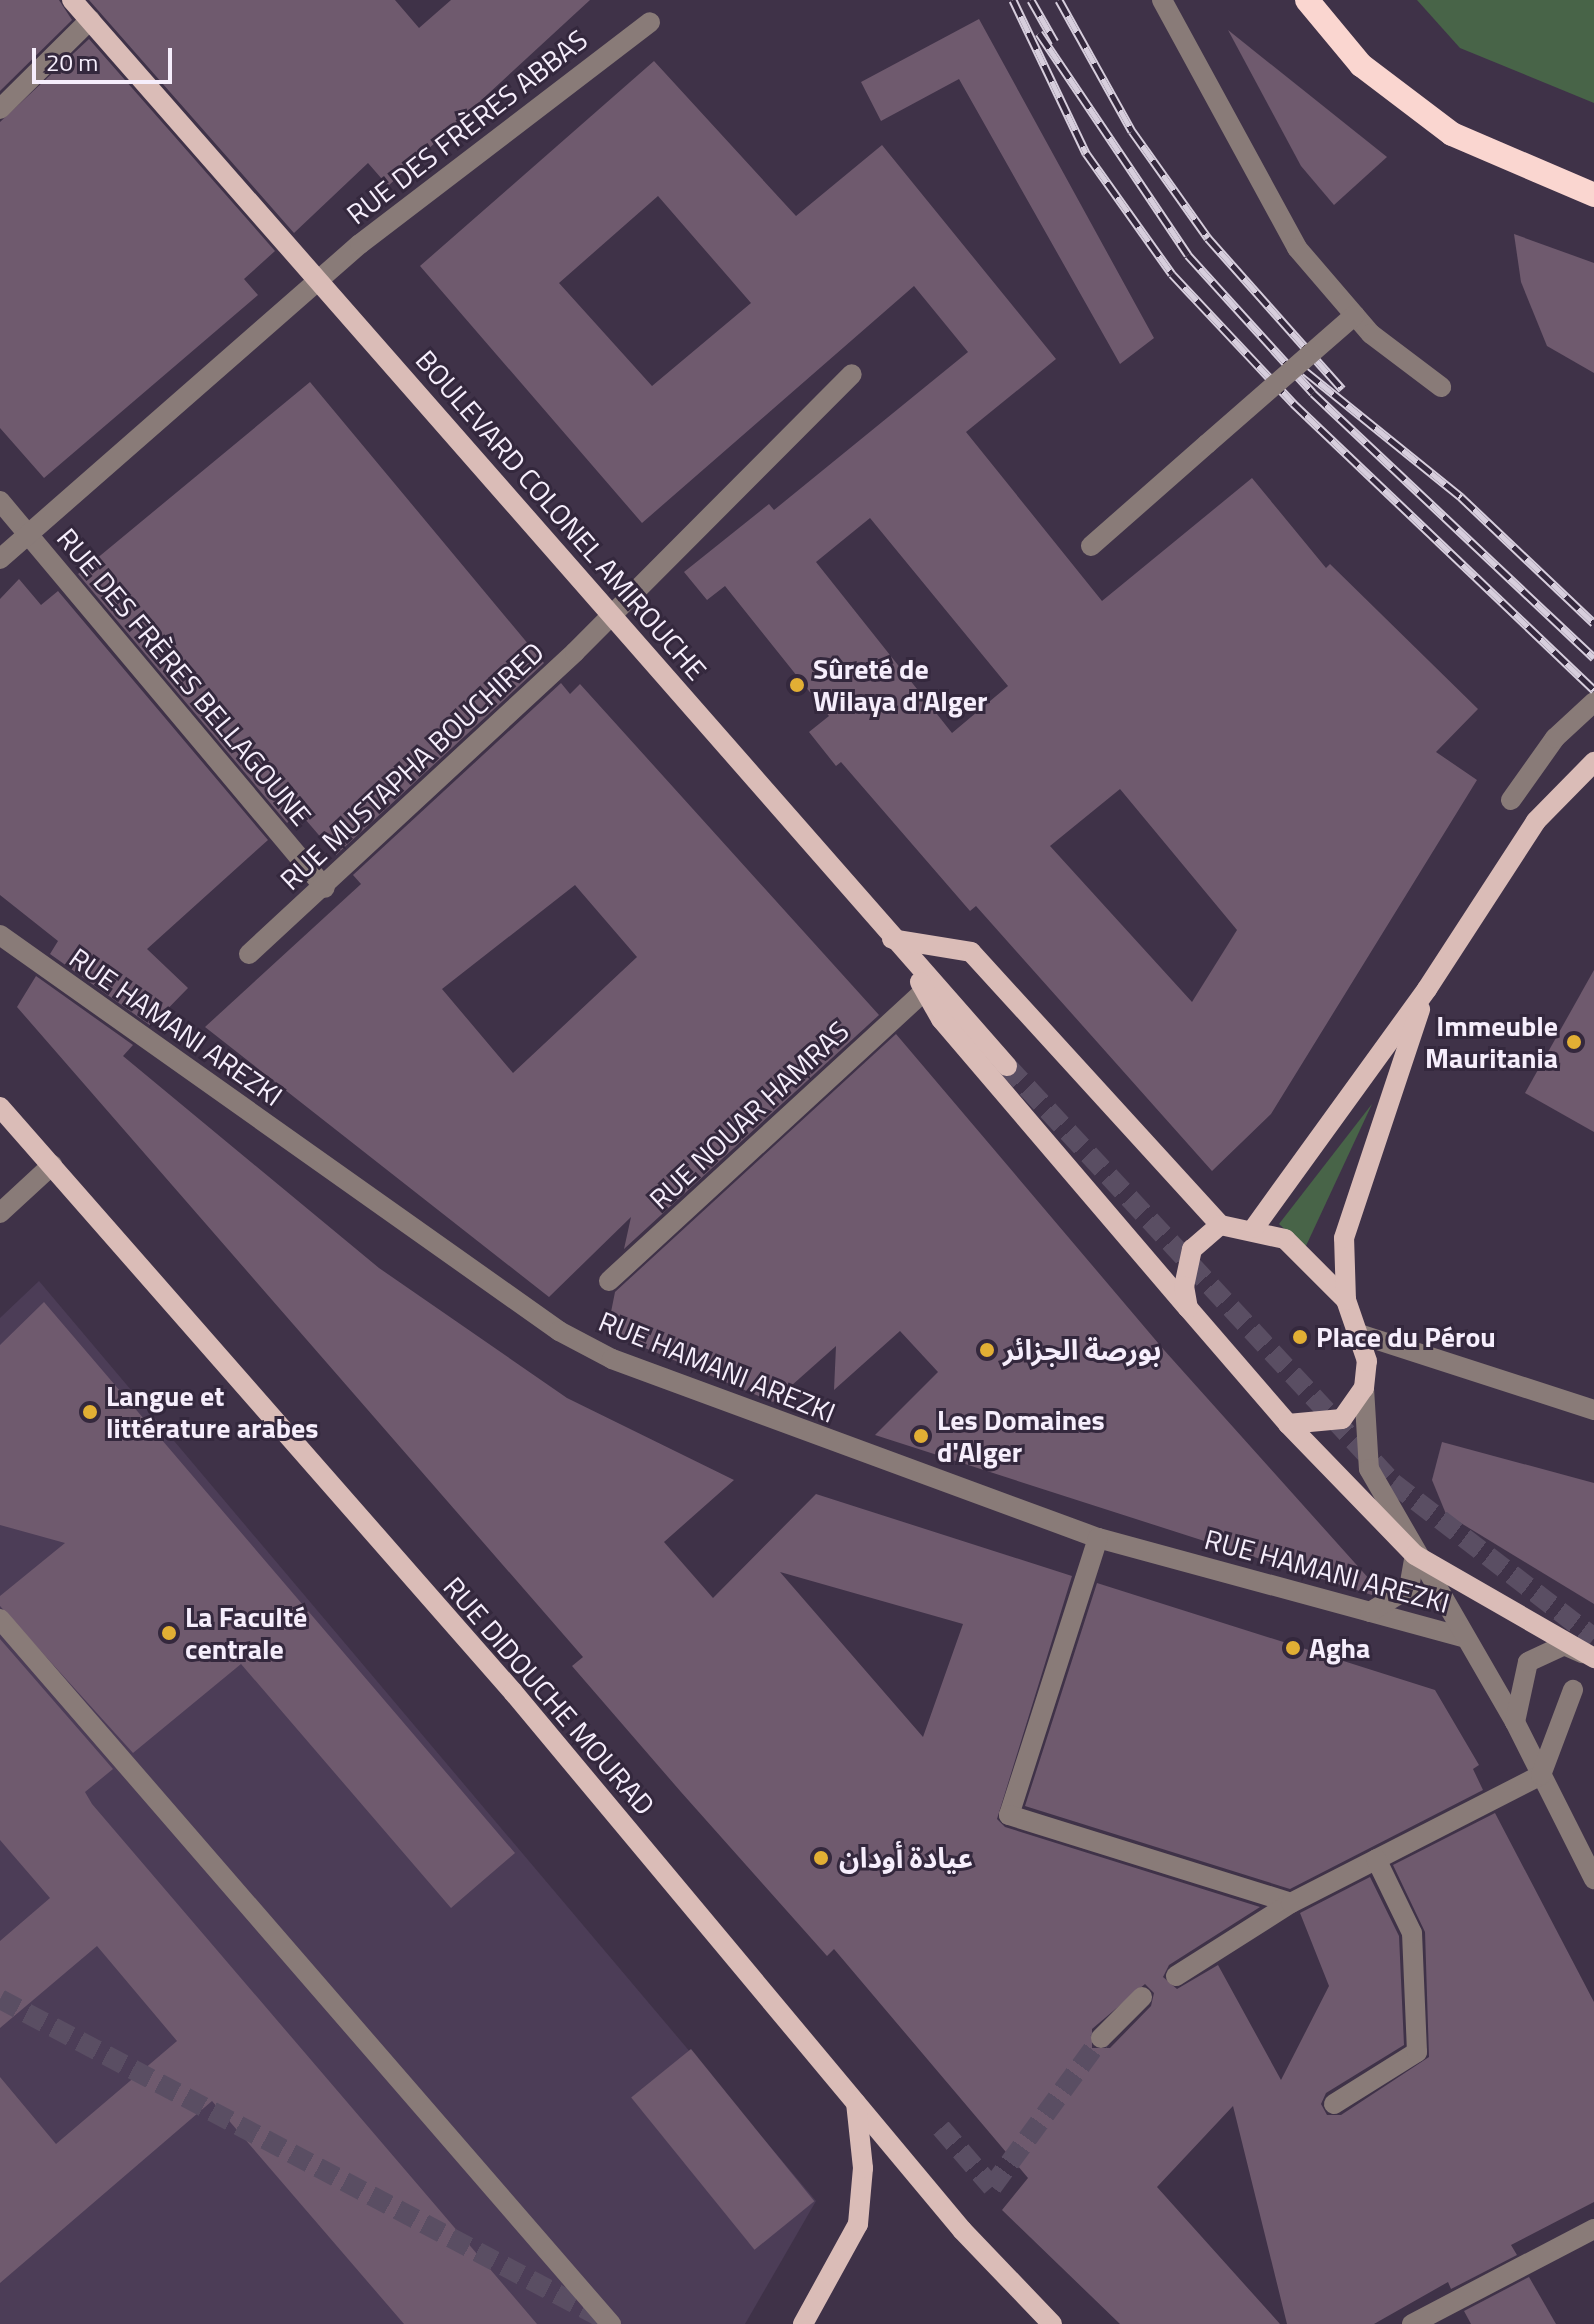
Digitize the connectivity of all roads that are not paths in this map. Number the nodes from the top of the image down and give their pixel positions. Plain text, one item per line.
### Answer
1 (72, 0) edge
2 (1162, 0) edge
3 (1307, 0) edge
4 (90, 20) junction
5 (650, 22) dead end
6 (0, 109) edge
7 (1594, 195) edge
8 (321, 281) junction
9 (1355, 315) junction
10 (852, 374) dead end
11 (1441, 387) dead end
12 (0, 501) edge
13 (29, 535) junction
14 (1091, 546) dead end
15 (0, 559) edge
16 (610, 615) junction
17 (1594, 702) edge
18 (1594, 762) edge
19 (1511, 800) dead end
20 (325, 888) junction
21 (0, 935) edge
22 (892, 939) junction
23 (249, 954) dead end
24 (1427, 989) junction
25 (925, 990) junction
26 (1007, 1066) tunnel mouth
27 (0, 1107) edge
28 (52, 1165) junction
29 (0, 1213) edge
30 (1220, 1225) junction
31 (1254, 1228) junction
32 (609, 1281) dead end
33 (1346, 1300) junction
34 (1188, 1308) junction
35 (1359, 1334) junction
36 (1364, 1388) junction
37 (1594, 1410) edge
38 (1288, 1424) junction
39 (1098, 1538) junction
40 (1415, 1555) junction
41 (1370, 1612) junction
42 (0, 1619) edge
43 (1463, 1637) junction
44 (1594, 1659) edge
45 (1573, 1690) dead end
46 (1515, 1722) junction
47 (1541, 1775) junction
48 (1376, 1859) junction
49 (1594, 1879) edge
50 (1291, 1903) junction
51 (1176, 1976) dead end
52 (1142, 1997) dead end
53 (1101, 2038) tunnel mouth
54 (856, 2103) junction
55 (1334, 2104) dead end
56 (1591, 2237) edge
57 (611, 2324) edge
58 (803, 2324) edge
59 (1052, 2324) edge
60 (1412, 2324) edge

1 - 4 main road, BOULEVARD COLONEL AMIROUCHE
2 - 9 street
3 - 7 highway
4 - 6 street
4 - 8 main road, BOULEVARD COLONEL AMIROUCHE
5 - 8 street, RUE DES FRÈRES ABBAS
8 - 13 street, RUE DES FRÈRES ABBAS
8 - 16 main road, BOULEVARD COLONEL AMIROUCHE
9 - 11 street
9 - 14 street, bridge
10 - 16 street, RUE MUSTAPHA BOUCHIRED
12 - 13 street, RUE DES FRÈRES BELLAGOUNE
13 - 15 street, RUE DES FRÈRES ABBAS
13 - 20 street, RUE DES FRÈRES BELLAGOUNE
16 - 20 street, RUE MUSTAPHA BOUCHIRED
16 - 22 main road, BOULEVARD COLONEL AMIROUCHE
17 - 19 street
18 - 24 main road
20 - 23 street, RUE MUSTAPHA BOUCHIRED
21 - 39 street, RUE HAMANI AREZKI
22 - 25 main road
22 - 26 main road, BOULEVARD COLONEL AMIROUCHE
22 - 30 main road
24 - 31 main road
24 - 33 main road
25 - 32 street, RUE NOUAR HAMRAS
25 - 34 main road
27 - 28 main road, RUE DIDOUCHE MOURAD
28 - 29 street
28 - 54 main road, RUE DIDOUCHE MOURAD
30 - 31 main road
30 - 34 main road
31 - 33 main road
33 - 35 main road
34 - 38 main road
35 - 36 main road
35 - 37 street
36 - 38 main road
36 - 40 street
38 - 40 main road
39 - 41 street, RUE HAMANI AREZKI
39 - 50 street
40 - 41 street
40 - 43 street
40 - 44 main road
41 - 43 street, RUE HAMANI AREZKI
42 - 57 street
43 - 46 street
44 - 46 street
45 - 47 street
46 - 47 street
47 - 48 street
47 - 49 street
48 - 50 street
48 - 55 street
50 - 51 street
52 - 53 street
54 - 58 main road
54 - 59 main road, RUE DIDOUCHE MOURAD
56 - 60 street

